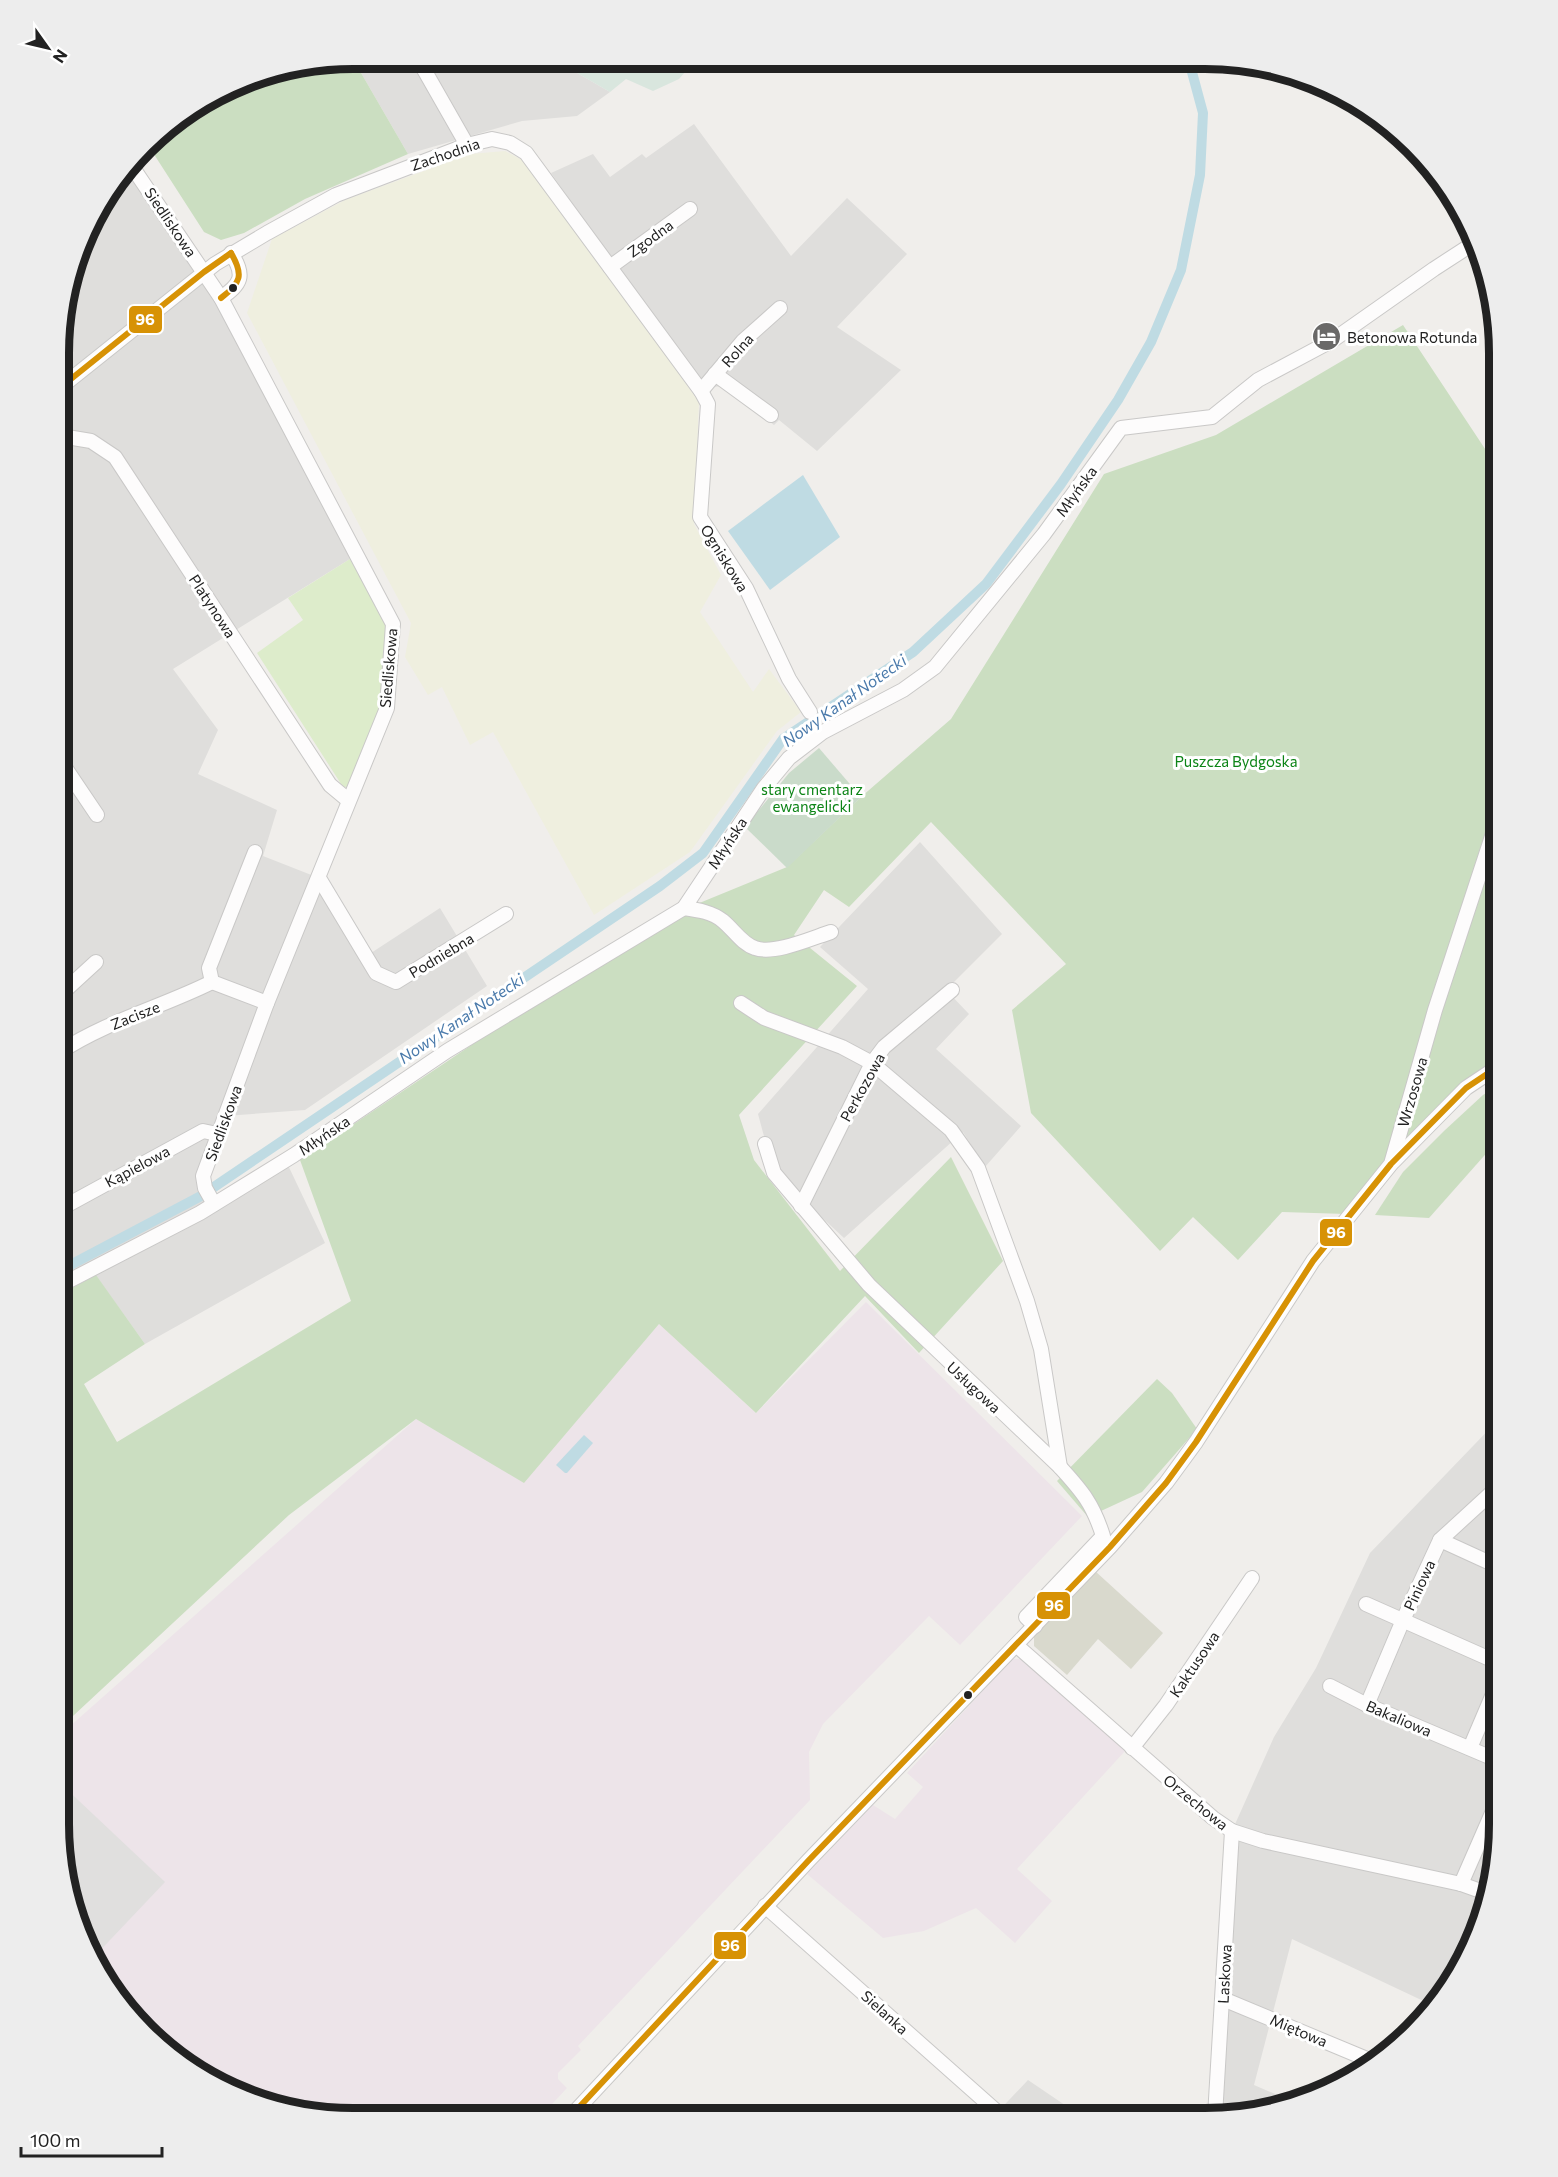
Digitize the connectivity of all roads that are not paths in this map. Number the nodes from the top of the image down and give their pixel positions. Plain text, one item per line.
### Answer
1 (424, 69) edge
2 (467, 145) junction
3 (135, 171) edge
4 (690, 209) dead end
5 (1468, 247) edge
6 (231, 254) junction
7 (610, 267) junction
8 (204, 272) junction
9 (221, 298) junction
10 (780, 308) dead end
11 (715, 374) junction
12 (69, 381) edge
13 (699, 389) junction
14 (771, 415) dead end
15 (69, 437) edge
16 (810, 712) dead end
17 (69, 773) edge
18 (348, 800) junction
19 (97, 814) dead end
20 (1489, 845) edge
21 (255, 852) dead end
22 (319, 878) junction
23 (684, 908) junction
24 (506, 914) dead end
25 (831, 932) dead end
26 (96, 962) dead end
27 (212, 982) junction
28 (69, 987) edge
29 (951, 990) dead end
30 (267, 1003) junction
31 (741, 1003) dead end
32 (69, 1046) edge
33 (872, 1063) junction
34 (1489, 1073) edge
35 (218, 1134) junction
36 (765, 1144) dead end
37 (1391, 1164) junction
38 (69, 1204) edge
39 (214, 1204) junction
40 (801, 1206) junction
41 (69, 1281) edge
42 (1060, 1467) junction
43 (1489, 1495) edge
44 (1440, 1540) junction
45 (1489, 1562) edge
46 (1252, 1578) dead end
47 (1366, 1604) dead end
48 (1403, 1620) junction
49 (1035, 1626) junction
50 (1016, 1645) junction
51 (1489, 1659) edge
52 (1330, 1686) dead end
53 (1489, 1703) edge
54 (1367, 1705) junction
55 (1132, 1748) junction
56 (1470, 1748) junction
57 (1489, 1757) edge
58 (1489, 1820) edge
59 (1232, 1831) junction
60 (1461, 1884) junction
61 (1481, 1891) edge
62 (765, 1906) junction
63 (1223, 1999) junction
64 (1365, 2058) edge
65 (1216, 2107) edge
66 (578, 2108) edge
67 (993, 2108) edge

1 - 2 street
2 - 6 street, Zachodnia
2 - 7 street, Zachodnia
3 - 8 street, Siedliskowa
4 - 7 street, Zgodna
5 - 23 street, Młyńska
6 - 8 street, Zachodnia
6 - 9 street
7 - 13 street, Zachodnia
8 - 9 street, Siedliskowa
8 - 12 street, Zachodnia
9 - 18 street, Siedliskowa
10 - 11 street, Rolna
11 - 13 street, Rolna
11 - 14 street
13 - 16 street, Ogniskowa
15 - 18 street, Platynowa
17 - 19 street
18 - 22 street, Siedliskowa
20 - 37 street, Wrzosowa
21 - 27 street
22 - 24 street, Podniebna
22 - 30 street, Siedliskowa
23 - 25 street
23 - 39 street, Młyńska
26 - 28 street
27 - 30 street
27 - 32 street, Zacisze
29 - 33 street, Perkozowa
30 - 35 street, Siedliskowa
31 - 33 street
33 - 40 street, Perkozowa
33 - 42 street
34 - 37 street
35 - 38 street, Kąpielowa
35 - 39 street, Siedliskowa
36 - 40 street, Usługowa
37 - 49 street, Wrzosowa
39 - 41 street, Młyńska
40 - 42 street, Usługowa
42 - 49 street, Usługowa
43 - 44 street, Piniowa
44 - 45 street
44 - 48 street, Piniowa
46 - 55 street, Kaktusowa
47 - 48 street
48 - 51 street
48 - 54 street, Piniowa
49 - 50 street, Wrzosowa
50 - 55 street, Orzechowa
50 - 62 street, Wrzosowa
52 - 54 street, Bakaliowa
53 - 56 street
54 - 56 street, Bakaliowa
55 - 59 street, Orzechowa
56 - 57 street, Bakaliowa
58 - 60 street
59 - 60 street, Orzechowa
59 - 63 street, Laskowa
60 - 61 street, Orzechowa
62 - 66 street, Wrzosowa
62 - 67 street, Sielanka
63 - 64 street, Miętowa
63 - 65 street, Laskowa

